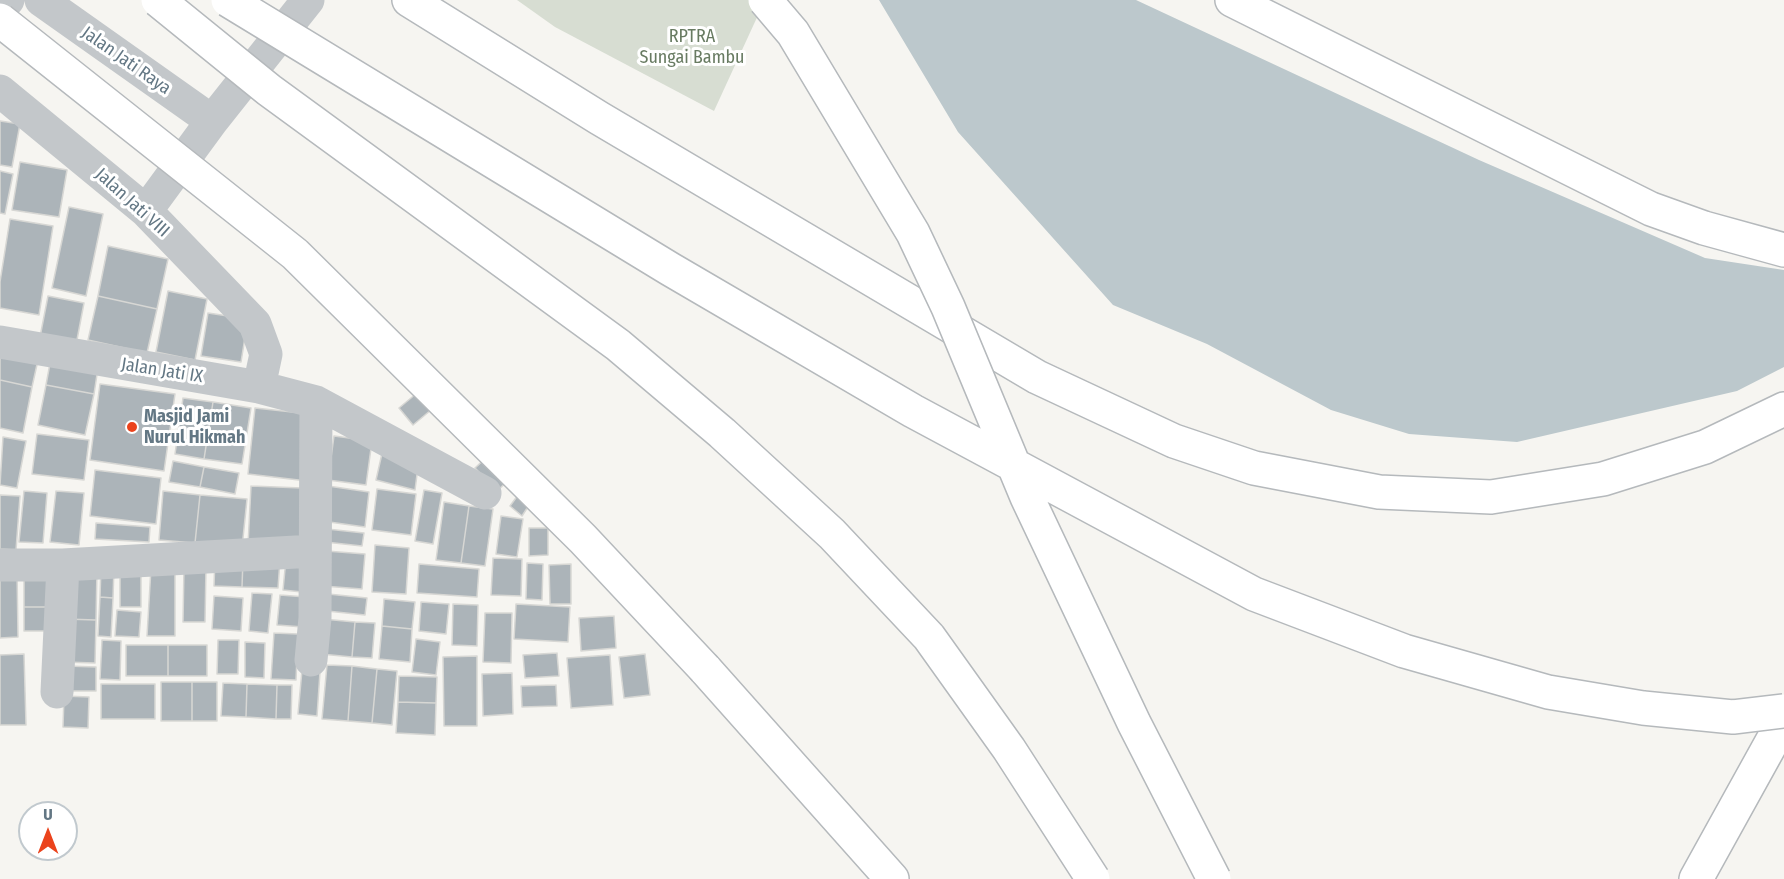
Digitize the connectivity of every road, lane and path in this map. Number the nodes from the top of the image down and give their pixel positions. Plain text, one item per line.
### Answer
1 (8, 0) edge
2 (41, 0) edge
3 (158, 0) edge
4 (228, 0) edge
5 (308, 0) edge
6 (409, 0) edge
7 (765, 0) edge
8 (1232, 0) edge
9 (0, 7) edge
10 (0, 20) edge
11 (0, 91) edge
12 (212, 121) junction
13 (146, 212) junction
14 (1784, 250) edge
15 (0, 342) edge
16 (259, 387) junction
17 (316, 402) junction
18 (1784, 409) edge
19 (485, 493) dead end
20 (314, 551) junction
21 (0, 565) edge
22 (63, 565) junction
23 (311, 660) dead end
24 (57, 692) dead end
25 (1784, 711) edge
26 (1784, 720) edge
27 (892, 879) edge
28 (1092, 879) edge
29 (1214, 879) edge
30 (1696, 879) edge

1 - 9 street
2 - 12 street, Jalan Jati Raya
3 - 28 highway, bridge
4 - 25 highway, bridge
5 - 12 street
6 - 18 highway, bridge
7 - 29 highway, bridge
8 - 14 highway
10 - 27 highway, bridge
11 - 13 street, Jalan Jati VIII
12 - 13 street
13 - 16 street, Jalan Jati VIII
15 - 16 street, Jalan Jati IX
16 - 17 street, Jalan Jati IX
17 - 19 street, Jalan Jati IX
17 - 20 street
20 - 22 street
20 - 23 street
21 - 22 street
22 - 24 street
26 - 30 highway

